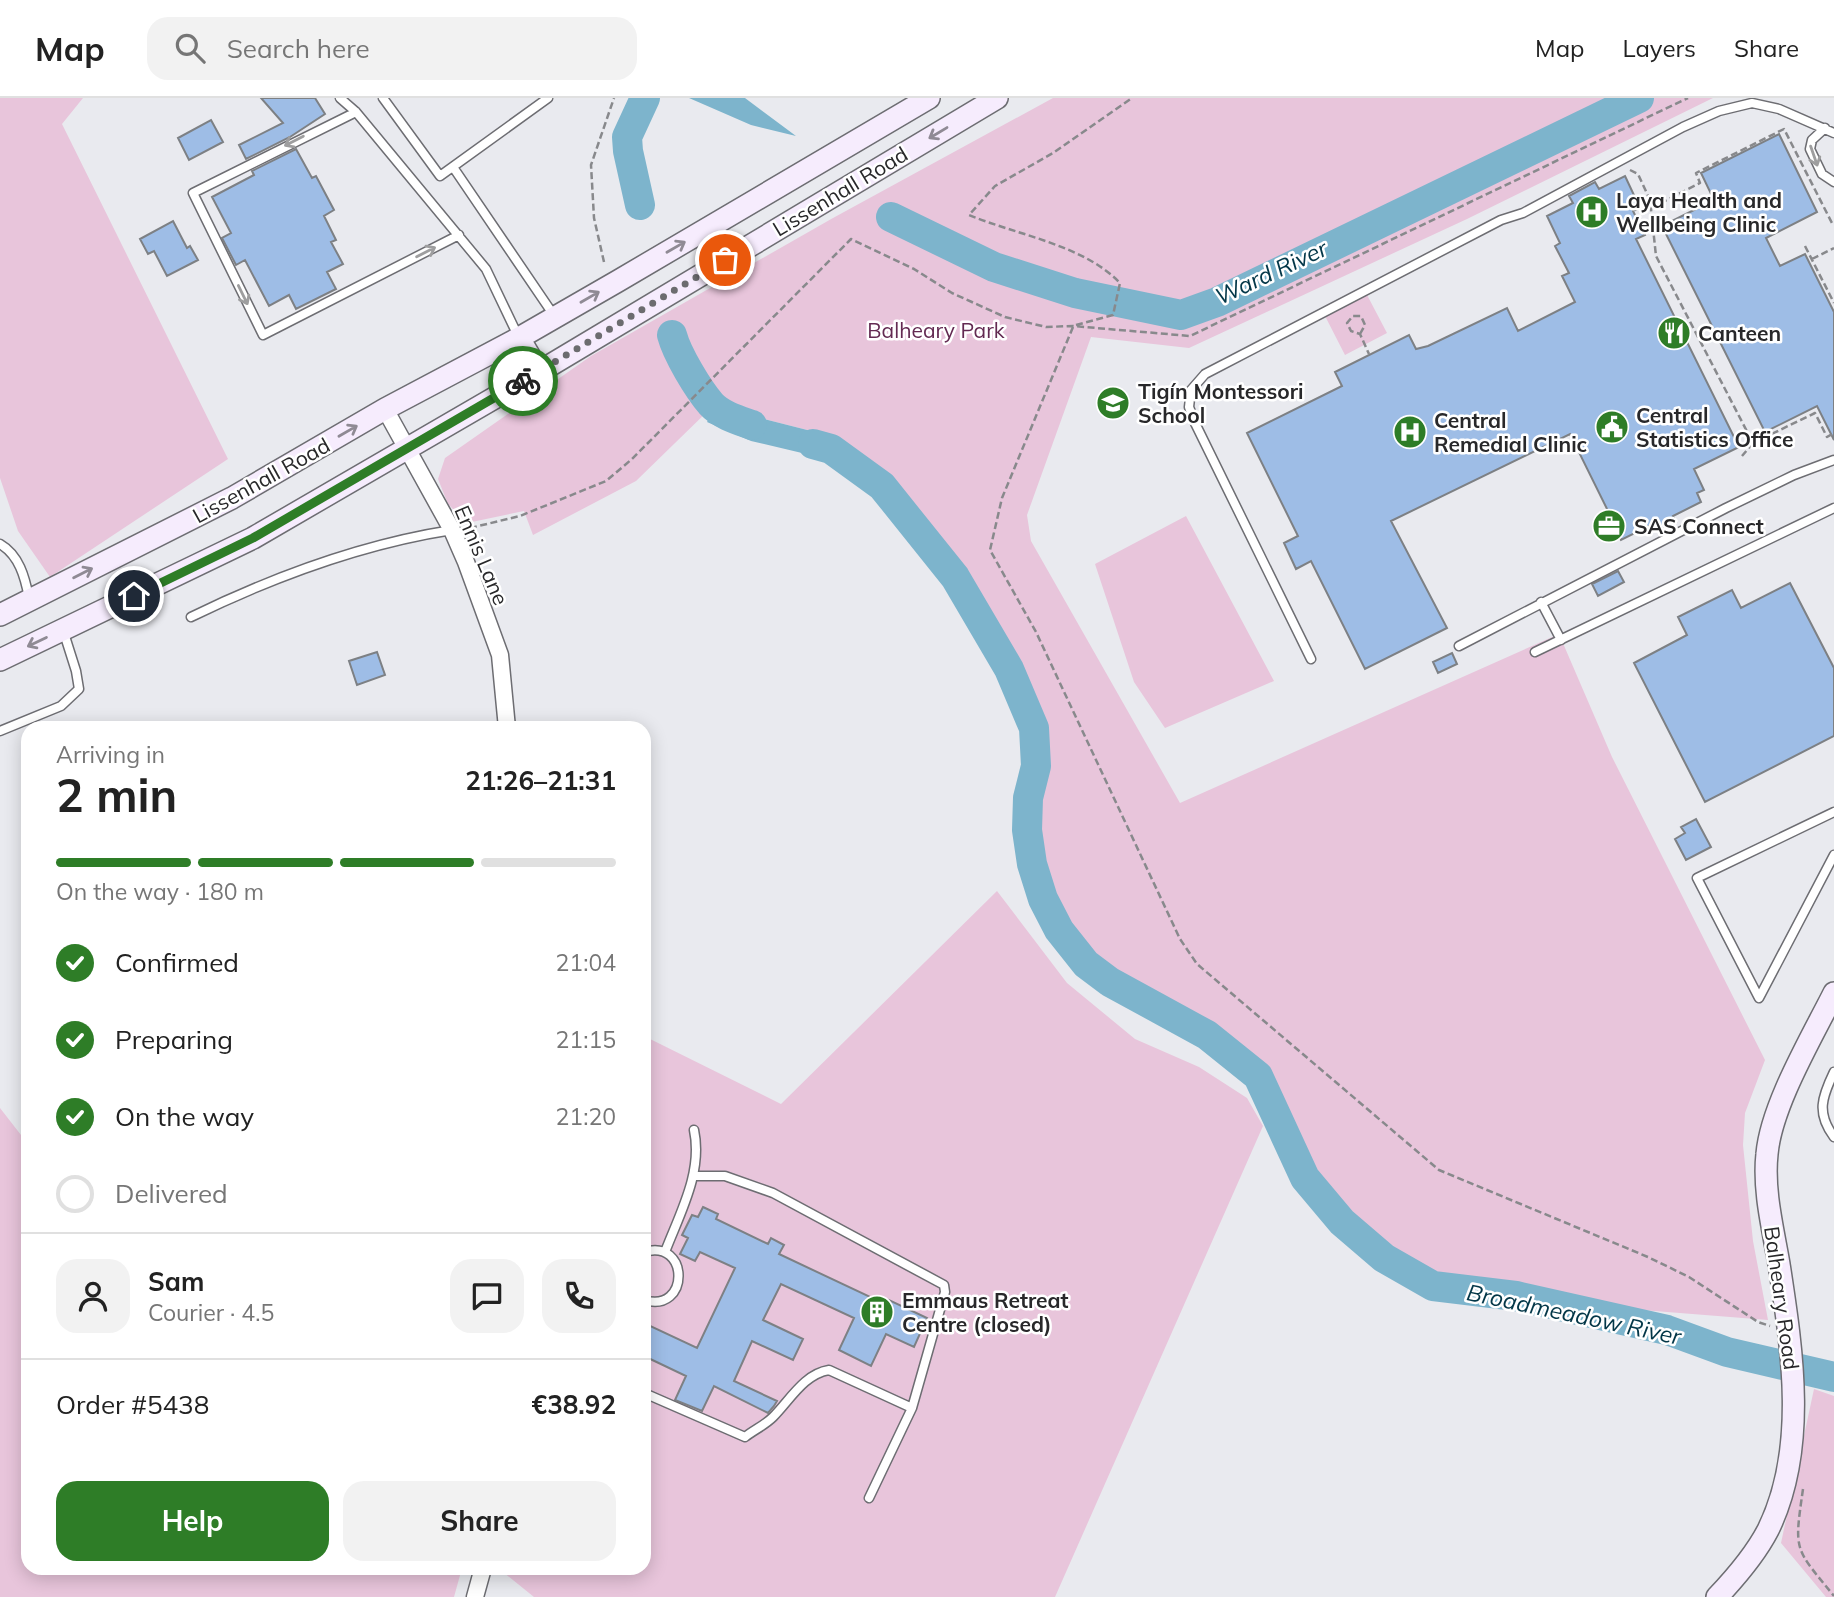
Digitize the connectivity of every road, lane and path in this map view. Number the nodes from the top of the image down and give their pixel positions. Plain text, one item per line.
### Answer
1 (341, 98) edge
2 (383, 98) edge
3 (548, 98) edge
4 (614, 98) edge
5 (929, 98) edge
6 (997, 98) edge
7 (1132, 98) edge
8 (1688, 98) edge
9 (356, 112) junction
10 (1825, 128) junction
11 (1834, 133) edge
12 (1614, 162) junction
13 (453, 167) junction
14 (1834, 182) edge
15 (1650, 209) junction
16 (1833, 225) edge
17 (459, 235) junction
18 (1805, 246) dead end
19 (1834, 248) edge
20 (1812, 259) junction
21 (604, 262) dead end
22 (1834, 303) edge
23 (555, 317) junction
24 (1073, 326) junction
25 (1360, 334) junction
26 (519, 338) junction
27 (1369, 354) dead end
28 (539, 372) junction
29 (385, 409) junction
30 (1834, 433) edge
31 (1753, 443) junction
32 (405, 448) junction
33 (1742, 456) dead end
34 (1834, 460) edge
35 (1834, 508) edge
36 (452, 530) junction
37 (0, 544) edge
38 (29, 600) junction
39 (1541, 602) junction
40 (0, 615) edge
41 (191, 617) dead end
42 (63, 630) junction
43 (1561, 640) junction
44 (1459, 646) dead end
45 (1535, 652) dead end
46 (1311, 659) dead end
47 (0, 660) edge
48 (24, 721) edge
49 (506, 721) edge
50 (21, 722) edge
51 (0, 731) edge
52 (1834, 812) edge
53 (1834, 855) edge
54 (1834, 993) edge
55 (1834, 1072) edge
56 (694, 1130) dead end
57 (1834, 1137) edge
58 (694, 1176) junction
59 (651, 1251) edge
60 (665, 1252) junction
61 (651, 1300) edge
62 (1791, 1342) junction
63 (651, 1396) edge
64 (912, 1408) junction
65 (1804, 1483) dead end
66 (869, 1498) dead end
67 (481, 1575) edge
68 (1834, 1596) edge
69 (475, 1597) edge
70 (1717, 1597) edge

1 - 9 lane
2 - 13 lane
3 - 13 lane
4 - 21 path
23 -> 5 main road, Lissenhall Road
6 -> 28 main road, Lissenhall Road
7 - 24 path
8 - 24 path
9 - 17 lane
9 -> 17 lane
10 - 11 lane
10 - 12 lane
10 -> 14 lane
12 - 15 path
12 - 46 lane
13 - 23 lane
15 - 16 path
15 - 31 path
17 - 26 lane
18 - 20 path
19 - 20 path
20 - 22 path
23 - 26 main road, Lissenhall Road
24 - 36 path
24 - 62 path
25 - 25 path
25 - 27 path
26 - 28 main road
26 - 29 main road, Lissenhall Road
28 - 32 main road, Lissenhall Road
29 - 32 street, Ennis Lane
38 -> 29 main road, Lissenhall Road
30 - 31 path
31 - 33 path
32 - 36 street, Ennis Lane
32 - 42 main road, Lissenhall Road
34 - 39 lane
35 - 43 lane
36 - 41 lane
36 - 49 street, Ennis Lane
37 - 38 lane
38 - 40 main road, Lissenhall Road
39 - 43 lane
39 - 44 lane
42 -> 47 main road, Lissenhall Road
42 - 48 lane
43 - 45 lane
50 - 51 lane
52 - 53 lane
54 - 62 main road, Balheary Road
55 - 57 lane
56 - 58 lane
58 - 60 lane
58 - 64 lane
59 - 60 lane
60 - 61 lane
62 - 70 main road, Balheary Road
63 - 64 lane
64 - 66 lane
65 - 68 path
67 - 69 street

